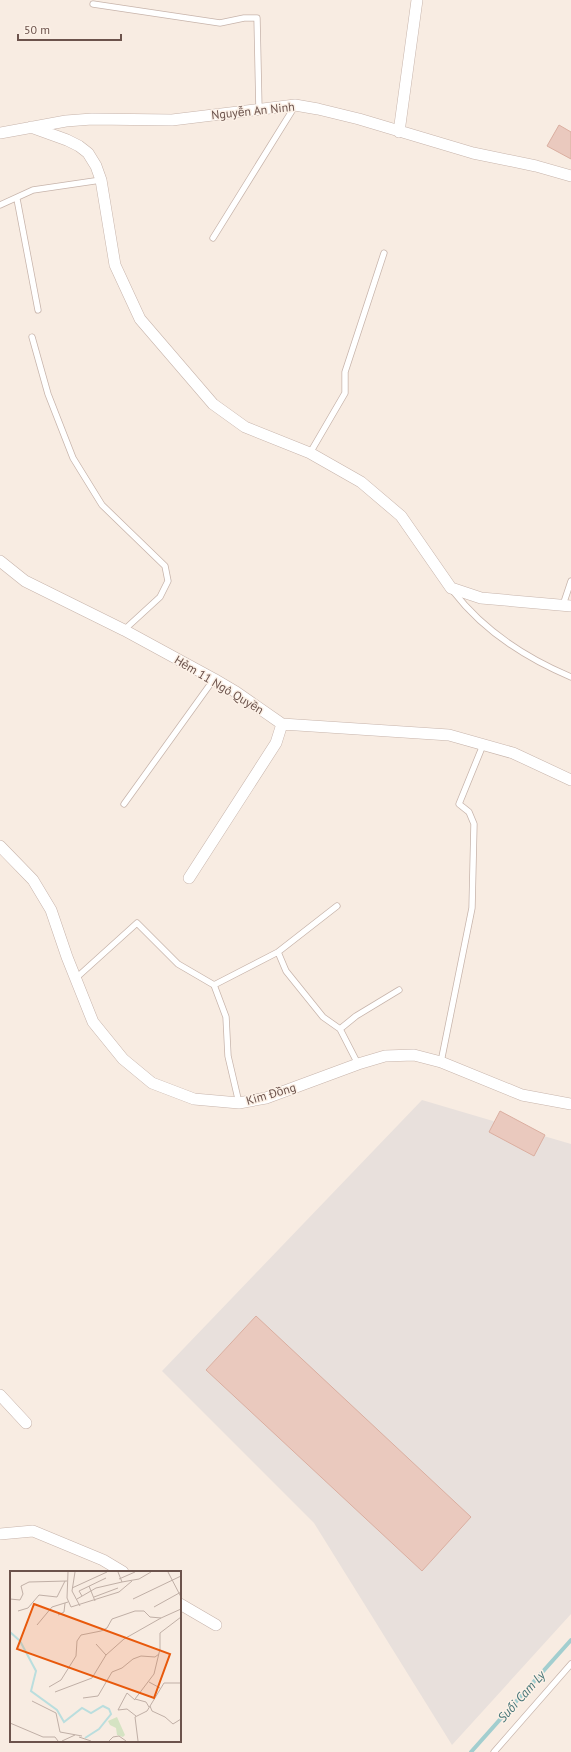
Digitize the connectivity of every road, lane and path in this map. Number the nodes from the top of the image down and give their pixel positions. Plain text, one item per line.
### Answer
1 (417, 0) edge
2 (93, 4) dead end
3 (295, 105) junction
4 (259, 110) junction
5 (31, 127) junction
6 (399, 132) junction
7 (0, 133) edge
8 (571, 176) edge
9 (101, 180) junction
10 (17, 199) junction
11 (0, 205) edge
12 (213, 238) dead end
13 (384, 254) dead end
14 (38, 310) dead end
15 (32, 337) dead end
16 (310, 453) junction
17 (0, 561) edge
18 (571, 581) edge
19 (451, 588) junction
20 (567, 606) edge
21 (124, 630) junction
22 (571, 677) edge
23 (214, 679) junction
24 (282, 724) junction
25 (483, 744) junction
26 (571, 780) edge
27 (124, 804) dead end
28 (0, 846) edge
29 (189, 878) dead end
30 (337, 906) dead end
31 (278, 952) junction
32 (75, 979) junction
33 (214, 985) junction
34 (399, 990) dead end
35 (340, 1029) junction
36 (441, 1062) junction
37 (358, 1064) junction
38 (239, 1104) junction
39 (571, 1104) edge
40 (0, 1395) edge
41 (26, 1423) dead end
42 (0, 1534) edge
43 (122, 1571) edge
44 (181, 1605) edge
45 (216, 1625) dead end
46 (571, 1664) edge
47 (494, 1752) edge

1 - 6 street
2 - 4 lane
3 - 4 street, Nguyễn An Ninh
3 - 6 street, Nguyễn An Ninh
3 - 12 lane
4 - 5 street, Nguyễn An Ninh
5 - 7 street, Nguyễn An Ninh
5 - 9 street
6 - 8 street, Nguyễn An Ninh
9 - 10 lane
9 - 16 street
10 - 11 lane
10 - 14 lane
13 - 16 lane
15 - 21 lane
16 - 19 street
17 - 21 street, Hẻm 11 Ngô Quyền
18 - 20 lane
19 - 20 street
19 - 22 lane
21 - 23 street, Hẻm 11 Ngô Quyền
23 - 24 street, Hẻm 11 Ngô Quyền
23 - 27 lane
24 - 25 street, Hẻm 11 Ngô Quyền
24 - 29 street
25 - 26 street, Hẻm 11 Ngô Quyền
25 - 36 lane
28 - 32 street, Kim Đồng
30 - 31 lane
31 - 33 lane
31 - 35 lane
32 - 33 lane
32 - 38 street, Kim Đồng
33 - 38 lane
34 - 35 lane
35 - 37 lane
36 - 37 street, Kim Đồng
36 - 39 street, Kim Đồng
37 - 38 street, Kim Đồng
40 - 41 street
42 - 43 street
44 - 45 street
46 - 47 lane

